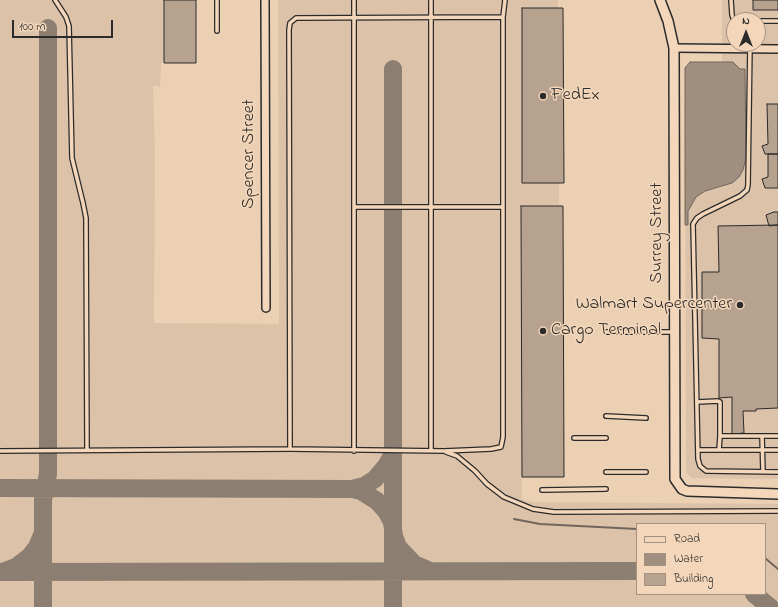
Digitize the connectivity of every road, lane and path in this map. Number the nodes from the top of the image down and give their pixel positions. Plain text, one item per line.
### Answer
1 (55, 0) edge
2 (217, 0) edge
3 (265, 0) edge
4 (354, 0) edge
5 (431, 0) edge
6 (505, 0) edge
7 (660, 0) edge
8 (731, 0) edge
9 (732, 12) edge
10 (503, 17) junction
11 (354, 18) junction
12 (431, 18) junction
13 (778, 21) edge
14 (766, 22) edge
15 (218, 31) dead end
16 (726, 47) edge
17 (674, 48) junction
18 (766, 48) edge
19 (778, 49) edge
20 (750, 52) edge
21 (354, 207) junction
22 (431, 207) junction
23 (503, 207) junction
24 (266, 308) dead end
25 (606, 332) dead end
26 (674, 332) junction
27 (697, 402) junction
28 (606, 416) dead end
29 (646, 418) dead end
30 (720, 436) junction
31 (762, 436) junction
32 (778, 436) edge
33 (574, 438) dead end
34 (606, 438) dead end
35 (290, 449) junction
36 (87, 450) junction
37 (698, 450) junction
38 (719, 450) junction
39 (762, 450) junction
40 (778, 450) edge
41 (0, 451) edge
42 (354, 451) junction
43 (431, 451) junction
44 (444, 451) junction
45 (606, 472) dead end
46 (646, 472) dead end
47 (763, 472) junction
48 (778, 472) edge
49 (606, 489) dead end
50 (542, 490) dead end
51 (778, 494) edge
52 (778, 511) edge

1 - 36 lane
2 - 15 lane
3 - 24 street, Spencer Street
4 - 11 lane
5 - 12 lane
6 - 10 lane
7 - 17 street, Surrey Street
8 - 9 lane
10 - 12 lane
10 - 23 lane
11 - 12 lane
11 - 21 lane
11 - 35 lane
12 - 22 lane
13 - 14 lane
16 - 17 street
17 - 26 street, Surrey Street
18 - 19 street
20 - 27 lane
21 - 22 lane
21 - 42 lane
22 - 23 lane
22 - 43 lane
23 - 44 lane
25 - 26 lane
26 - 51 street, Surrey Street
27 - 30 lane
27 - 37 lane
28 - 29 lane
30 - 31 lane
30 - 38 lane
31 - 32 lane
31 - 39 lane
33 - 34 lane
35 - 36 lane
35 - 42 lane
36 - 41 lane
37 - 38 lane
37 - 47 lane
38 - 39 lane
39 - 40 lane
39 - 47 lane
42 - 43 lane
43 - 44 lane
44 - 52 lane
45 - 46 lane
47 - 48 lane
49 - 50 lane

